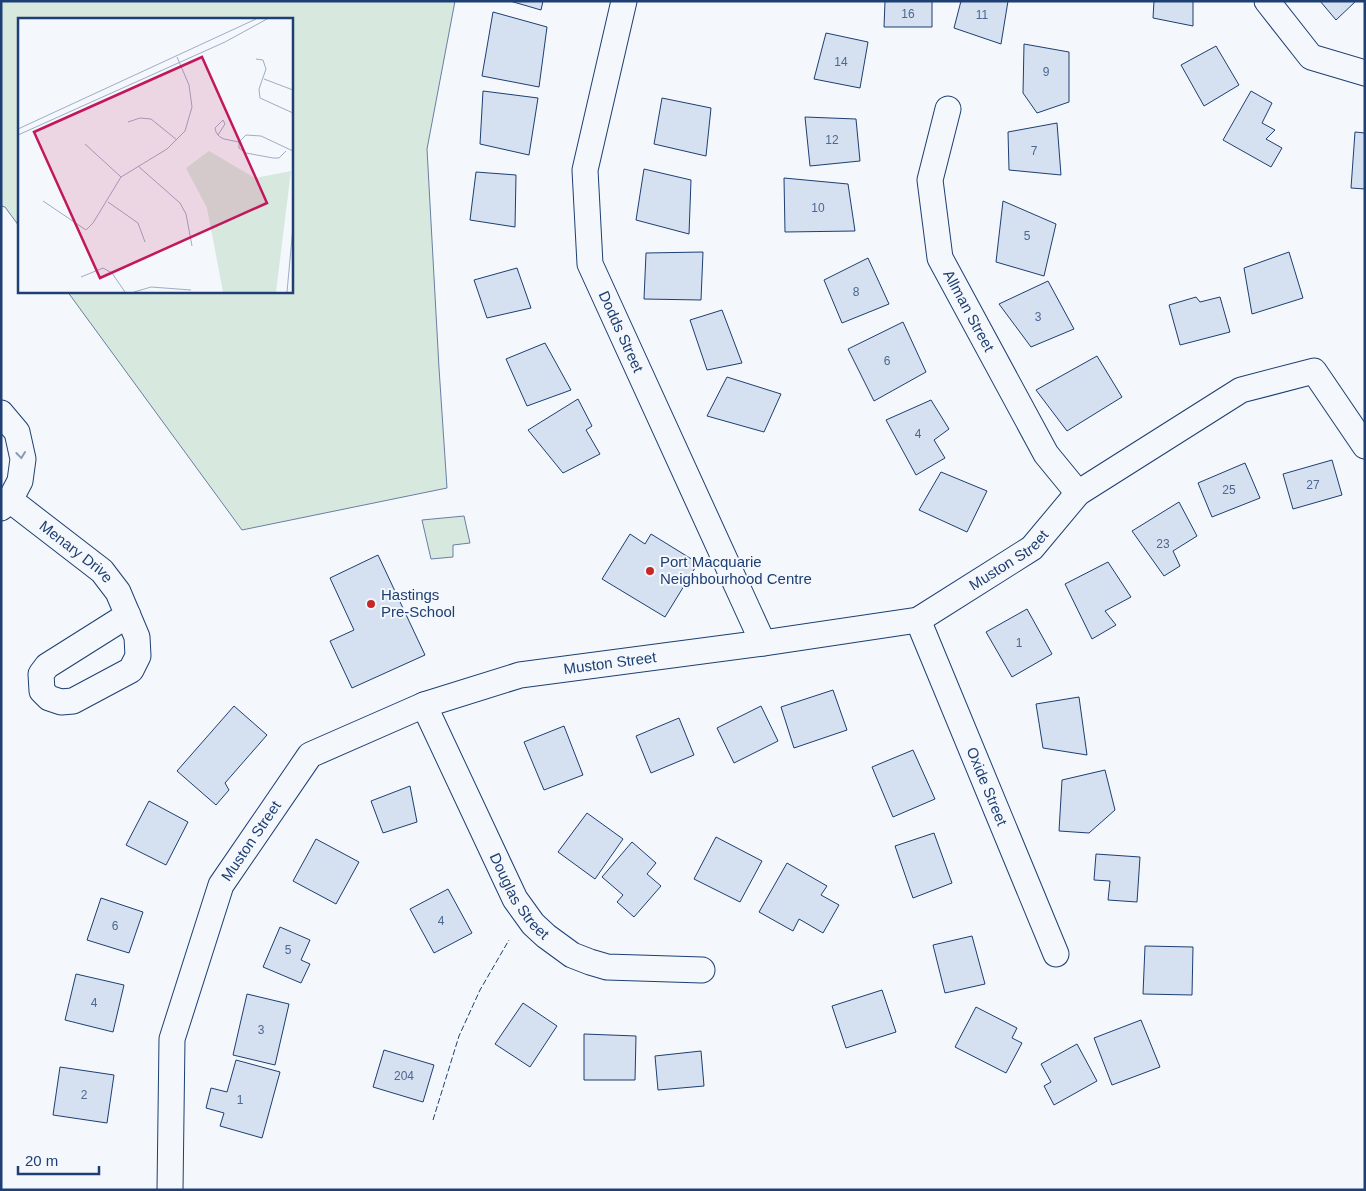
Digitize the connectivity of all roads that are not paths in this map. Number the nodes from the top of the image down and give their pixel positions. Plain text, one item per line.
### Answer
1 (624, 1) edge
2 (1267, 1) edge
3 (1365, 73) edge
4 (948, 109) dead end
5 (1, 413) edge
6 (1365, 446) edge
7 (1078, 493) junction
8 (6, 504) edge
9 (128, 615) dead end
10 (918, 620) junction
11 (763, 644) junction
12 (424, 705) junction
13 (1056, 954) dead end
14 (702, 970) dead end
15 (170, 1190) edge

1 - 11 street, Dodds Street
2 - 3 street
4 - 7 street, Allman Street
5 -> 8 street, Menary Drive
6 - 7 street, Muston Street
7 - 10 street, Muston Street
8 - 9 street, Menary Drive
10 - 11 street, Muston Street
10 - 13 street, Oxide Street
11 - 12 street, Muston Street
12 - 14 street, Douglas Street
12 - 15 street, Muston Street

